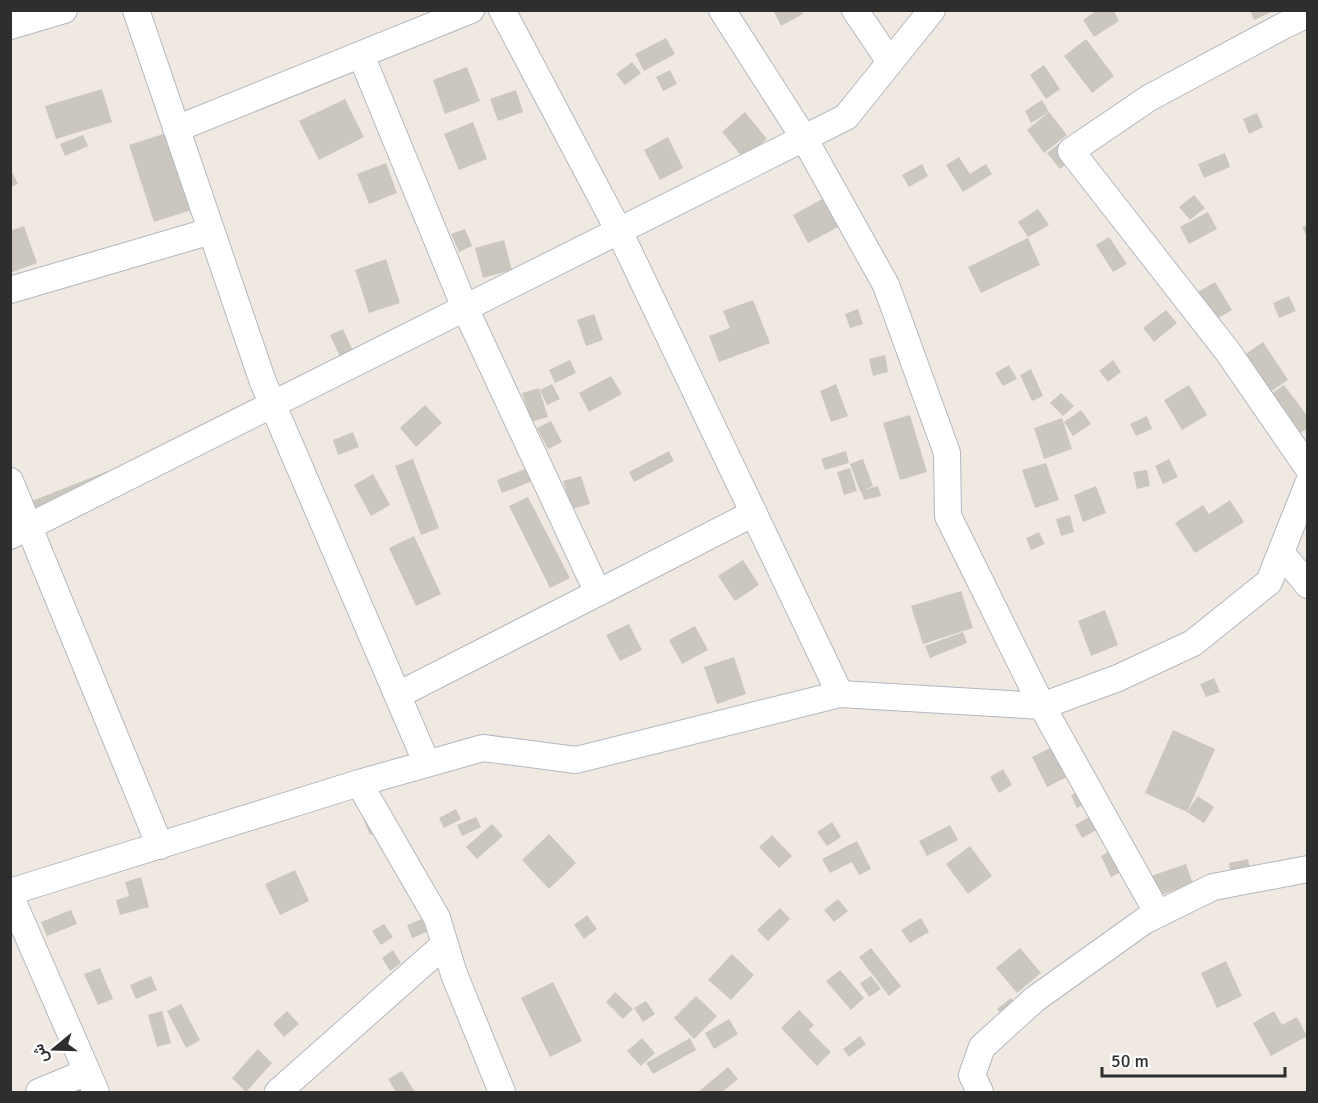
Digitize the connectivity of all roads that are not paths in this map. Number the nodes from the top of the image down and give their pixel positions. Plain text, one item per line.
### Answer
1 (64, 10) edge
2 (136, 10) edge
3 (471, 10) edge
4 (502, 10) edge
5 (722, 10) edge
6 (855, 10) edge
7 (932, 10) edge
8 (1308, 14) edge
9 (10, 26) edge
10 (361, 55) junction
11 (890, 62) junction
12 (176, 129) junction
13 (804, 138) junction
14 (212, 231) junction
15 (620, 231) junction
16 (10, 290) edge
17 (465, 308) junction
18 (272, 404) junction
19 (1308, 468) edge
20 (10, 481) edge
21 (1308, 484) edge
22 (754, 513) junction
23 (20, 531) edge
24 (1281, 552) junction
25 (1308, 585) edge
26 (598, 593) junction
27 (840, 694) junction
28 (398, 695) junction
29 (1042, 706) junction
30 (427, 764) junction
31 (359, 783) junction
32 (160, 846) junction
33 (1308, 869) edge
34 (10, 894) edge
35 (1158, 914) junction
36 (445, 944) junction
37 (92, 1082) edge
38 (39, 1092) edge
39 (278, 1092) edge
40 (502, 1092) edge
41 (980, 1092) edge

1 - 9 street
2 - 12 street
3 - 10 street
4 - 15 street
5 - 13 street
6 - 11 street
7 - 11 street
8 - 19 street
10 - 12 street
10 - 17 street
11 - 13 street
12 - 14 street
13 - 15 street
13 - 29 street
14 - 16 street
14 - 18 street
15 - 17 street
15 - 22 street
17 - 18 street
17 - 26 street
18 - 23 street
18 - 28 street
20 - 23 street
21 - 24 street
22 - 26 street
22 - 27 street
23 - 32 street
24 - 25 street
24 - 29 street
26 - 28 street
27 - 29 street
27 - 30 street
28 - 30 street
29 - 35 street
30 - 31 street
31 - 32 street
31 - 36 street
32 - 34 street
33 - 35 street
34 - 37 street
35 - 41 street
36 - 39 street
36 - 40 street
37 - 38 street

